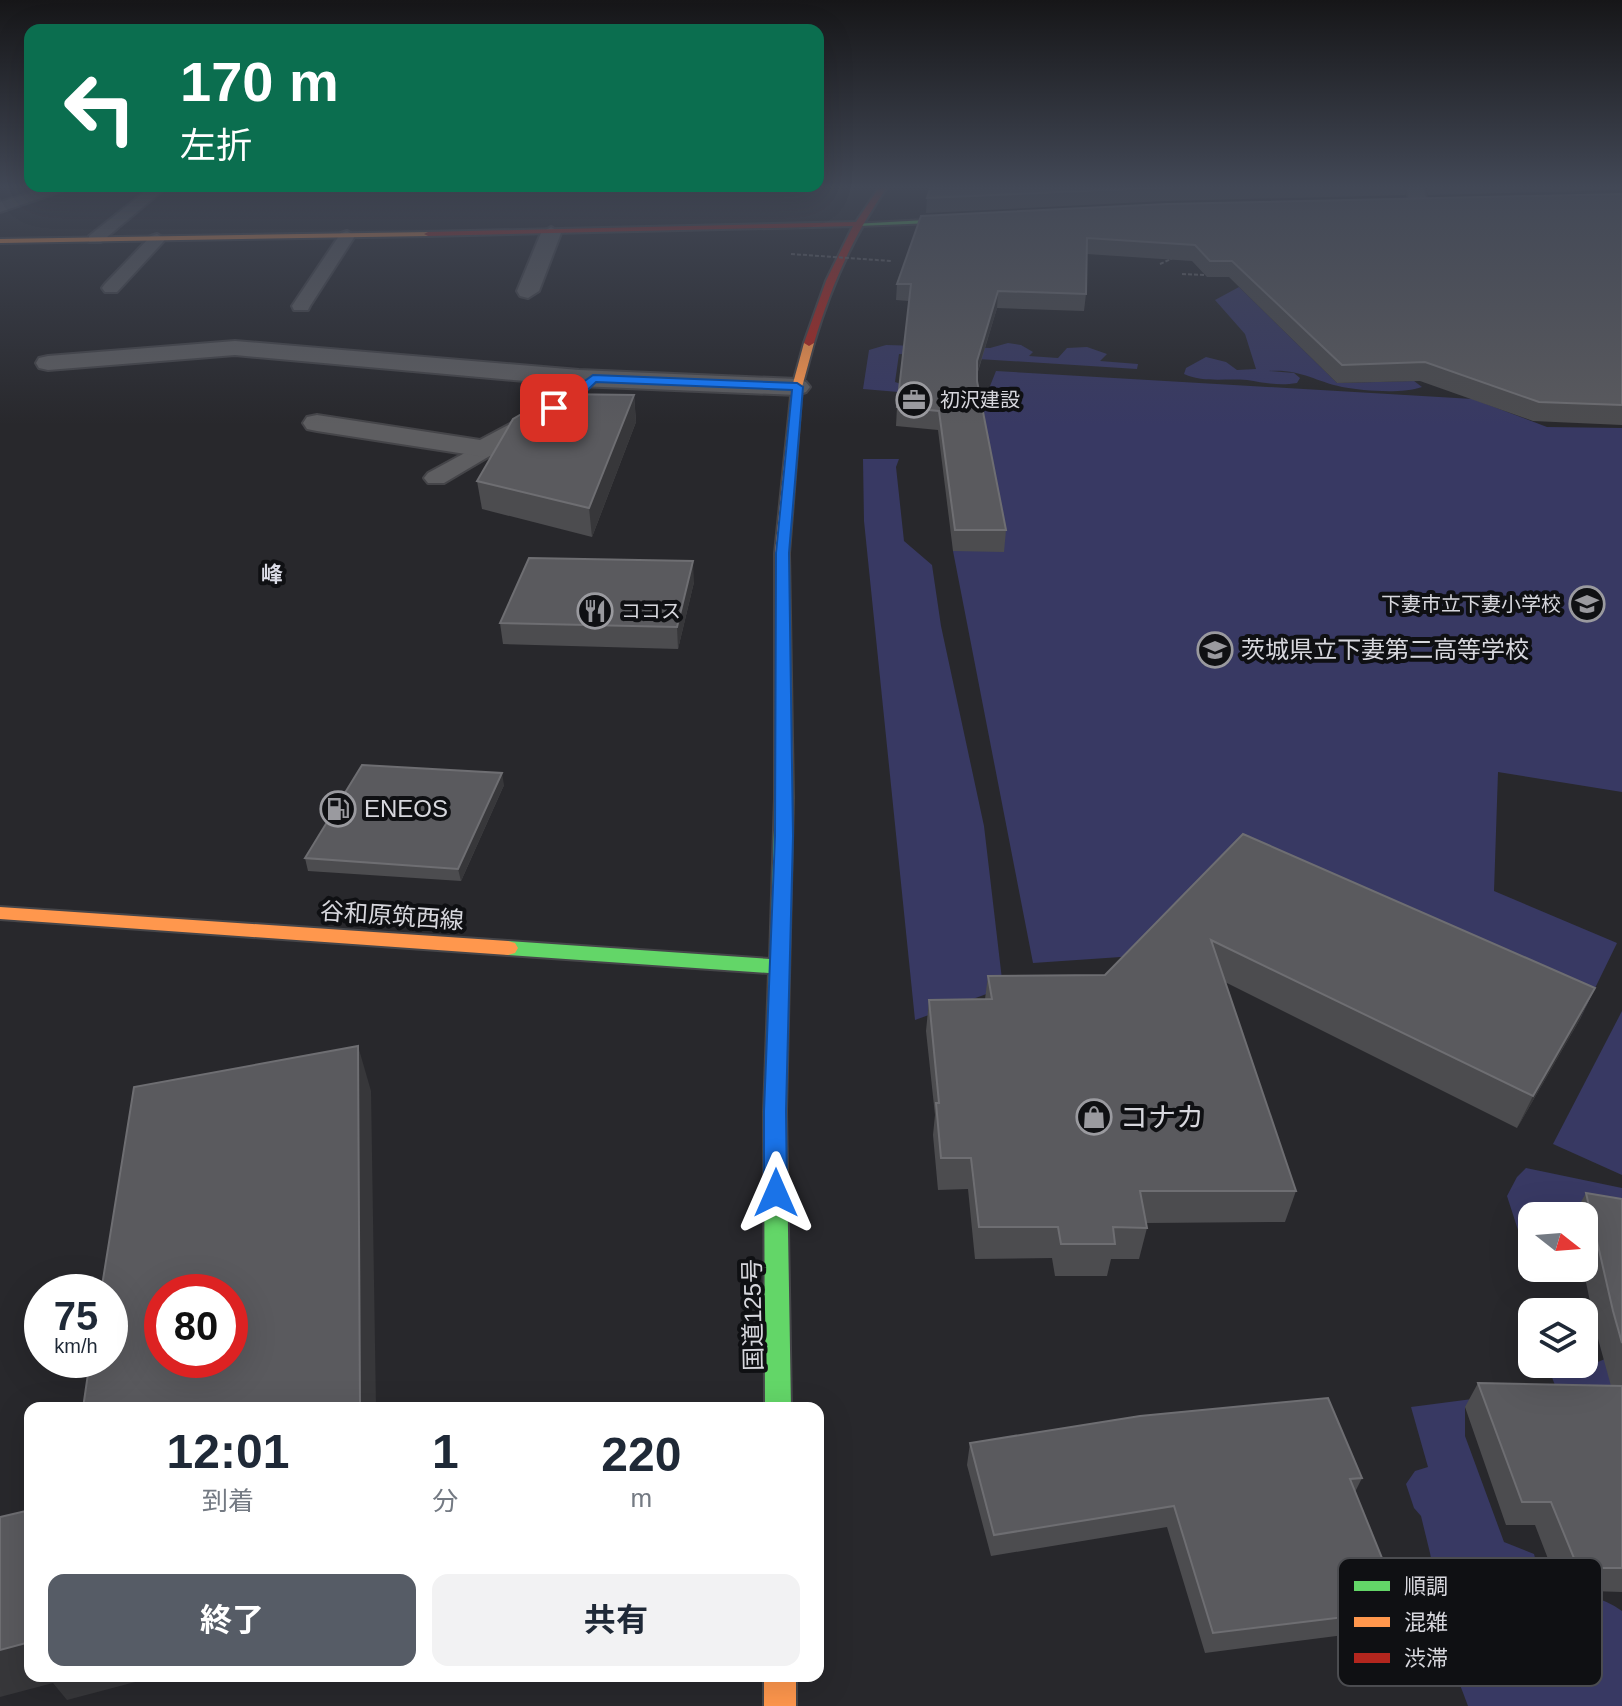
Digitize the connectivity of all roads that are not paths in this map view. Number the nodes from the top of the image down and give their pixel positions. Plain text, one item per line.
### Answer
1 (132, 266) edge
2 (328, 266) edge
3 (538, 266) edge
4 (836, 266) edge
5 (111, 288) dead end
6 (528, 291) dead end
7 (301, 306) dead end
8 (48, 363) dead end
9 (593, 378) junction
10 (797, 387) junction
11 (317, 423) dead end
12 (485, 449) junction
13 (436, 478) dead end
14 (0, 913) edge
15 (780, 967) junction
16 (778, 1402) edge
17 (780, 1682) edge
18 (780, 1706) edge

1 - 5 lane
2 - 7 lane
3 - 6 street
4 - 10 main road, 国道125号
8 - 9 street
9 - 10 street
9 - 12 street
10 - 15 main road, 国道125号
11 - 12 street
12 - 13 lane
14 - 15 main road, 谷和原筑西線
15 - 16 main road, 国道125号
17 - 18 main road

